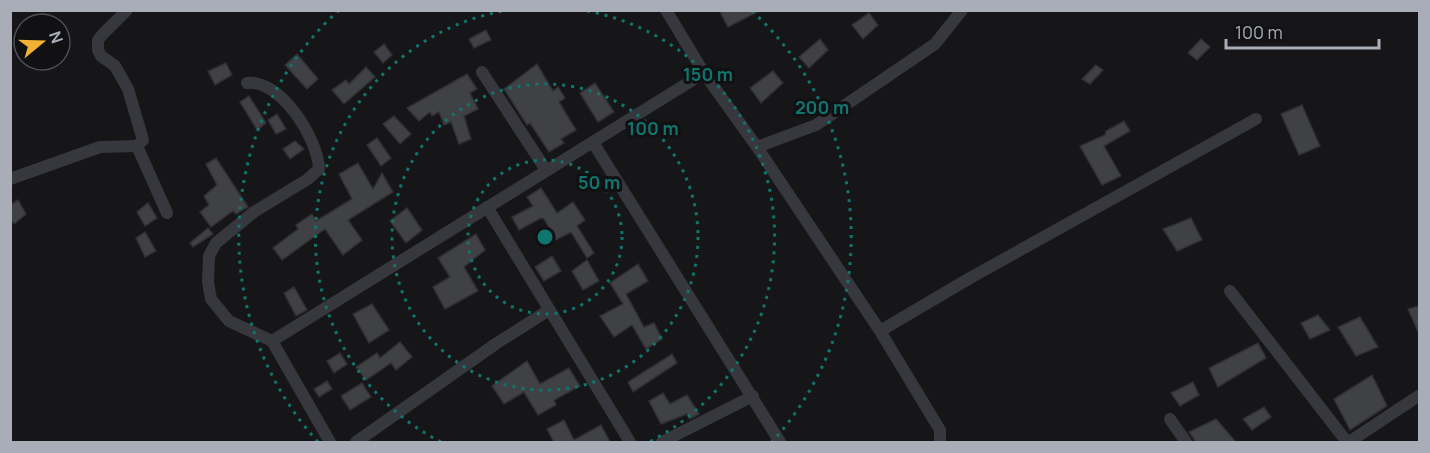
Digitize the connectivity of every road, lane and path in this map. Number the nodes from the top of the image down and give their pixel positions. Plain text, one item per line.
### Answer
1 (127, 10) edge
2 (666, 10) edge
3 (962, 10) edge
4 (482, 72) dead end
5 (704, 73) junction
6 (247, 83) dead end
7 (1256, 119) dead end
8 (594, 144) junction
9 (137, 146) junction
10 (758, 147) junction
11 (546, 170) junction
12 (10, 179) edge
13 (488, 207) junction
14 (166, 213) dead end
15 (1230, 291) dead end
16 (549, 310) junction
17 (880, 332) junction
18 (272, 341) junction
19 (1419, 395) edge
20 (753, 396) junction
21 (1170, 419) dead end
22 (330, 442) edge
23 (356, 442) edge
24 (630, 442) edge
25 (662, 442) edge
26 (780, 442) edge
27 (940, 442) edge
28 (1186, 442) edge
29 (1348, 442) edge

1 - 9 street
2 - 5 street
3 - 10 street
4 - 11 street
5 - 8 street
5 - 10 street
6 - 18 street
7 - 17 street
8 - 11 street
8 - 20 street
9 - 12 street
9 - 14 street
10 - 17 street
11 - 13 street
13 - 16 street
13 - 18 street
15 - 29 street
16 - 23 street
16 - 24 street
17 - 27 street
18 - 22 street
19 - 29 street
20 - 25 street
20 - 26 street
21 - 28 street

